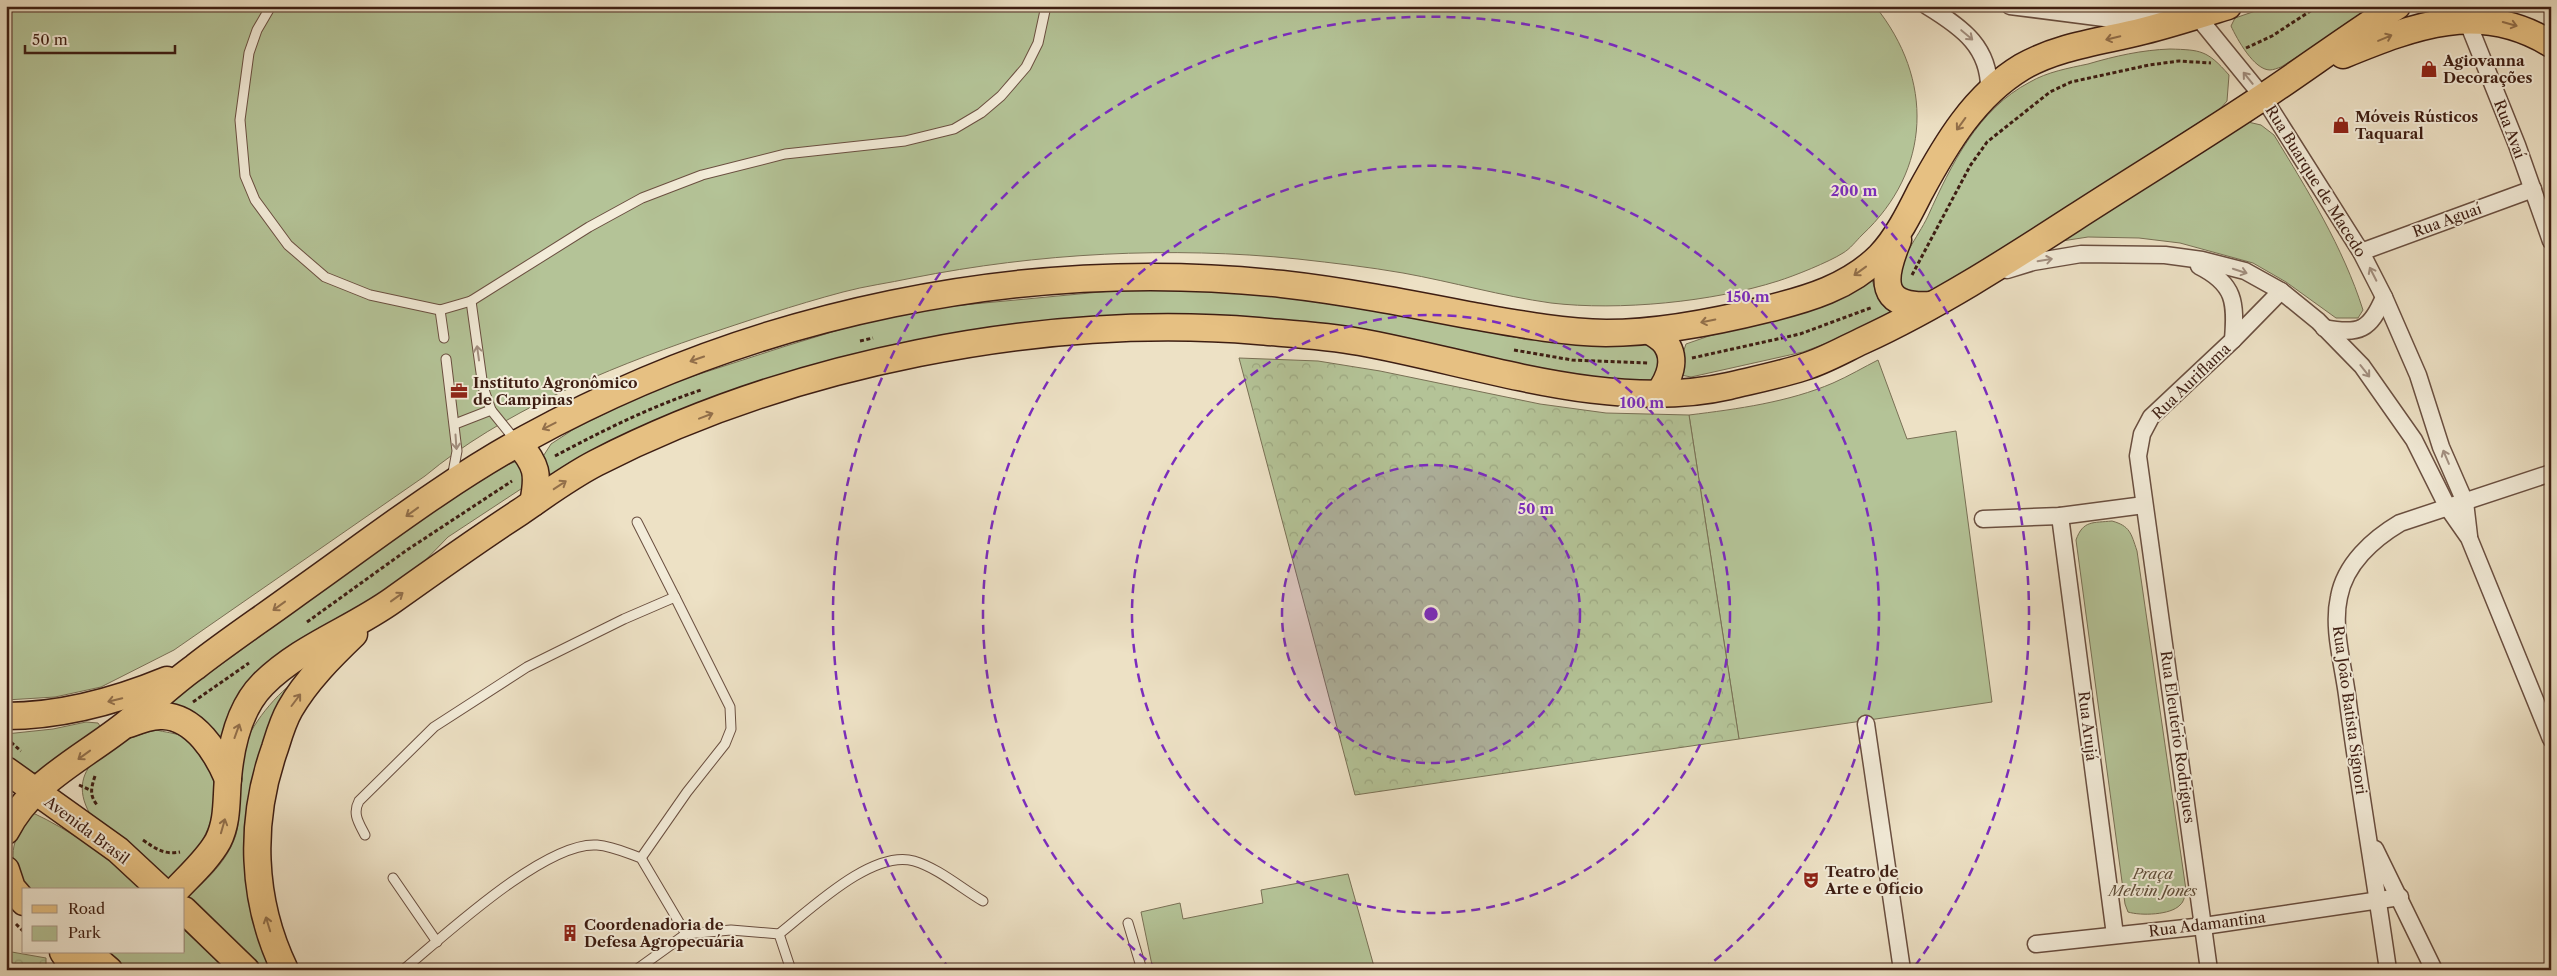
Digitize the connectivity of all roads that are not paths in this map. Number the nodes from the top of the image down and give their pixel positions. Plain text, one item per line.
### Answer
1 (271, 6) edge
2 (1046, 6) edge
3 (1927, 6) edge
4 (2010, 6) edge
5 (2228, 6) edge
6 (2397, 6) edge
7 (2197, 16) junction
8 (2466, 18) junction
9 (2551, 44) edge
10 (2292, 77) junction
11 (1989, 93) junction
12 (2263, 97) junction
13 (2533, 189) junction
14 (1909, 214) junction
15 (2551, 241) edge
16 (2362, 252) junction
17 (2166, 255) junction
18 (1965, 285) junction
19 (2280, 291) junction
20 (2384, 297) junction
21 (471, 301) junction
22 (1931, 305) junction
23 (440, 310) junction
24 (2324, 328) junction
25 (1650, 331) junction
26 (444, 338) dead end
27 (2233, 340) junction
28 (446, 359) dead end
29 (1659, 393) junction
30 (490, 410) junction
31 (455, 424) junction
32 (518, 443) junction
33 (2551, 473) edge
34 (449, 485) junction
35 (2465, 502) junction
36 (533, 503) junction
37 (2144, 505) junction
38 (2448, 508) junction
39 (2060, 516) junction
40 (1983, 519) dead end
41 (637, 522) dead end
42 (2469, 538) junction
43 (676, 597) junction
44 (376, 612) junction
45 (192, 668) junction
46 (6, 716) edge
47 (1866, 724) dead end
48 (123, 726) junction
49 (2551, 739) edge
50 (6, 770) edge
51 (228, 779) junction
52 (36, 790) junction
53 (6, 831) edge
54 (365, 836) dead end
55 (2369, 838) junction
56 (641, 858) junction
57 (393, 878) dead end
58 (159, 888) edge
59 (178, 888) edge
60 (2400, 897) junction
61 (2378, 900) junction
62 (983, 901) dead end
63 (185, 911) edge
64 (1128, 922) dead end
65 (2204, 926) junction
66 (686, 934) junction
67 (779, 934) junction
68 (2115, 936) junction
69 (437, 942) junction
70 (2036, 944) dead end
71 (64, 954) edge
72 (90, 954) edge
73 (75, 970) edge
74 (110, 970) edge
75 (246, 970) edge
76 (285, 970) edge
77 (404, 970) edge
78 (636, 970) edge
79 (790, 970) edge
80 (1142, 970) edge
81 (1902, 970) edge
82 (2208, 970) edge
83 (2388, 970) edge
84 (2433, 970) edge

1 - 23 lane
2 - 21 lane
3 -> 11 street
4 - 7 street
5 - 7 main road
6 - 10 main road
7 -> 11 main road
12 -> 7 street, Rua Buarque de Macedo
8 -> 9 main road
10 -> 8 main road
8 - 13 street, Rua Avaí
10 - 12 main road
11 -> 14 main road
12 - 16 street, Rua Buarque de Macedo
12 - 18 main road
13 - 15 street, Rua Avaí
13 - 16 street, Rua Aguaí
14 - 22 main road
14 -> 25 main road
20 -> 16 street, Rua Buarque de Macedo
18 -> 17 street, Rua Buarque de Macedo
17 -> 19 street, Rua Buarque de Macedo
17 - 27 street
18 - 22 main road
19 - 24 street, Rua Buarque de Macedo
19 - 27 street, Rua Auriflama
20 - 24 street
35 -> 20 street, Rua Buarque de Macedo
21 - 23 lane
30 -> 21 lane
22 - 29 main road
23 - 26 lane
24 -> 38 street, Rua Buarque de Macedo
25 - 29 main road
25 -> 32 main road
27 - 37 street, Rua Auriflama
28 - 31 lane
36 -> 29 main road
30 - 31 lane
30 - 32 lane
31 -> 34 lane
32 - 34 main road
32 - 36 main road
33 - 35 street, Rua João Batista Signori
34 -> 45 main road
35 - 38 street, Rua João Batista Signori
35 - 42 street, Rua Buarque de Macedo
44 -> 36 main road
37 - 39 street
37 - 65 street, Rua Eleutério Rodrigues
38 - 42 street, Rua Buarque de Macedo
38 - 55 street, Rua João Batista Signori
39 - 40 street
39 - 68 street, Rua Arujá
41 - 43 lane
42 - 49 street, Rua Buarque de Macedo
43 - 54 lane
43 - 56 lane
51 -> 44 main road
76 -> 44 main road
45 -> 46 main road
45 - 48 main road
47 - 81 street
48 - 51 main road
48 -> 52 main road
50 - 52 main road, Avenida Brasil
59 -> 51 main road
52 - 53 main road
52 - 58 main road, Avenida Brasil
55 - 60 street
55 - 61 street, Rua João Batista Signori
56 - 66 lane
56 - 69 lane
57 - 69 lane
60 - 61 street, Rua Adamantina
60 - 84 street
61 - 65 street, Rua Adamantina
61 - 83 street, Rua João Batista Signori
62 - 67 lane
63 - 75 main road
64 - 80 lane
65 - 68 street, Rua Adamantina
65 - 82 street, Rua Eleutério Rodrigues
66 - 67 lane
66 - 78 lane
67 - 79 lane
68 - 70 street, Rua Adamantina
69 - 77 lane
71 - 73 main road
72 - 74 main road

